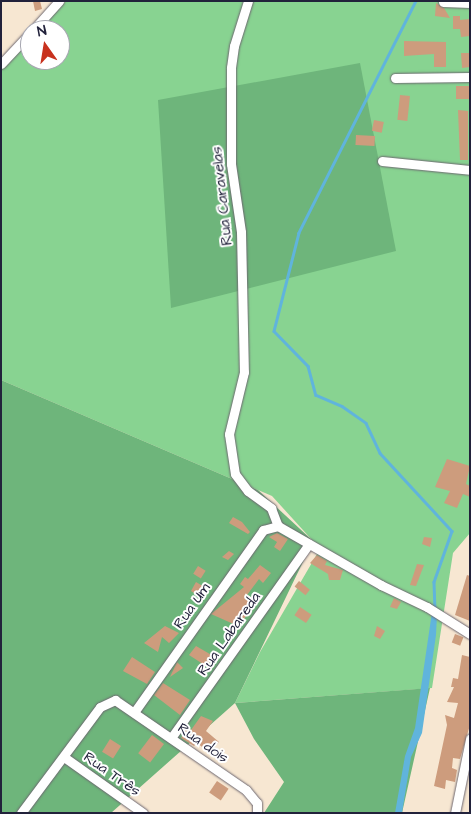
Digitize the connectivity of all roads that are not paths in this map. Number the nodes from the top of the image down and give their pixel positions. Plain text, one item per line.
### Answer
1 (59, 1) edge
2 (248, 1) edge
3 (442, 2) edge
4 (470, 3) edge
5 (42, 20) edge
6 (20, 44) edge
7 (1, 64) edge
8 (470, 77) edge
9 (395, 78) dead end
10 (382, 161) dead end
11 (470, 170) edge
12 (278, 526) junction
13 (309, 544) junction
14 (470, 634) edge
15 (135, 711) junction
16 (171, 738) junction
17 (470, 740) edge
18 (64, 757) junction
19 (21, 813) edge
20 (143, 813) edge
21 (257, 813) edge
22 (455, 813) edge

1 - 5 street
2 - 12 street, Rua Caravelas
3 - 4 street
6 - 7 street
8 - 9 street
10 - 11 street
12 - 13 street
12 - 15 street, Rua Um
13 - 14 street
13 - 16 street, Rua Labareda
15 - 16 street, Rua dois
15 - 18 street, Rua dois
16 - 21 street, Rua dois
17 - 22 street
18 - 19 street, Rua dois
18 - 20 street, Rua Três

